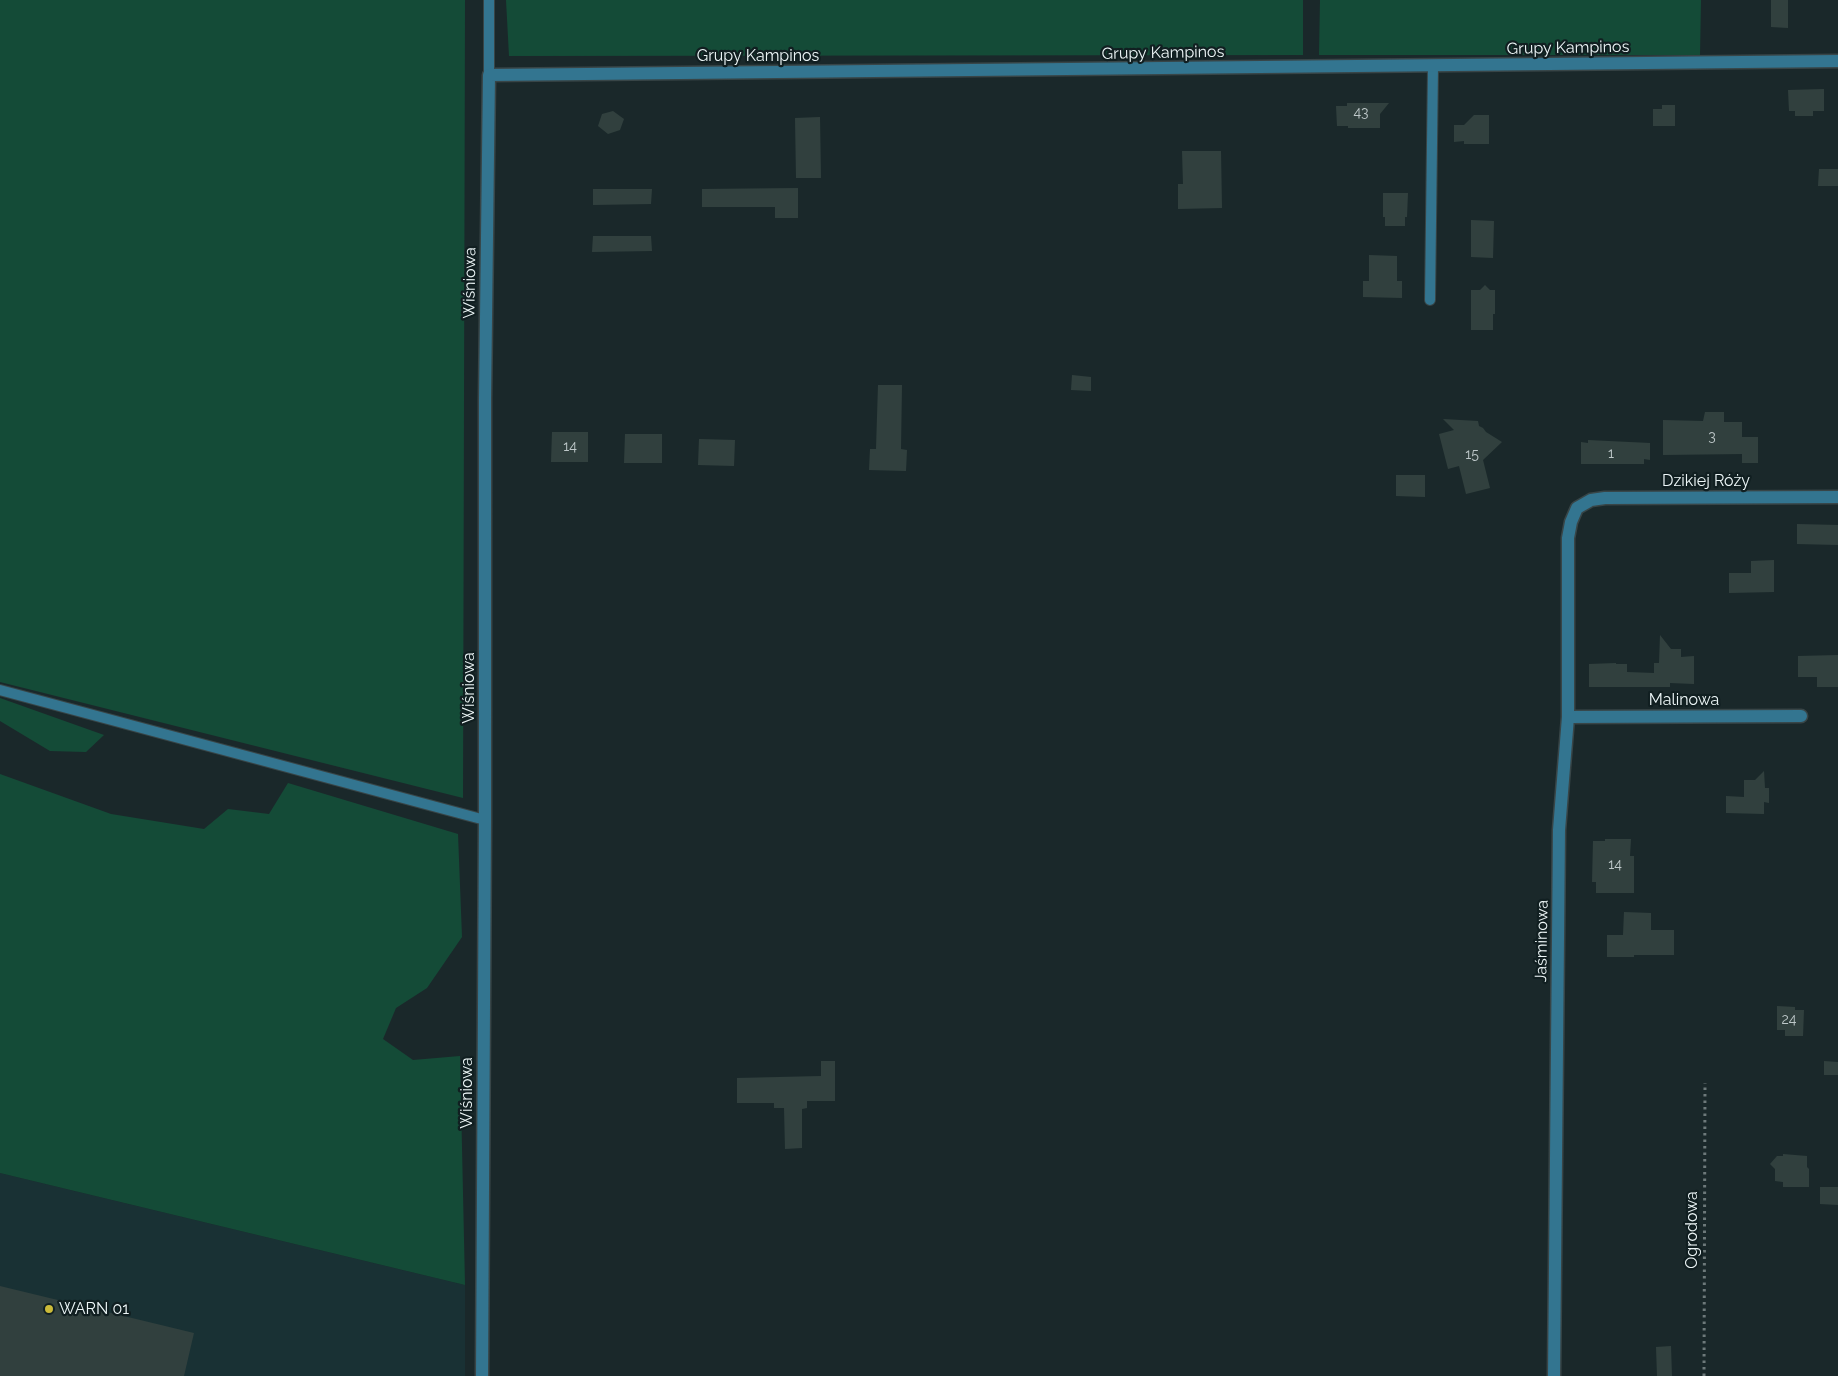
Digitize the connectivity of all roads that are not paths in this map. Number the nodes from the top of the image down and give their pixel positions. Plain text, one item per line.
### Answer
1 (489, 0) edge
2 (1838, 62) edge
3 (1432, 66) junction
4 (489, 75) junction
5 (1430, 300) dead end
6 (1838, 497) edge
7 (1577, 508) joint
8 (0, 690) edge
9 (1801, 716) dead end
10 (1568, 717) junction
11 (485, 820) junction
12 (482, 1376) edge
13 (1554, 1376) edge

1 - 4 lane, Wiśniowa
2 - 3 street, Grupy Kampinos
3 - 4 street, Grupy Kampinos
3 - 5 lane
4 - 11 street, Wiśniowa
6 - 7 street, Dzikiej Róży
7 - 10 street, Jaśminowa
8 - 11 lane
9 - 10 street, Malinowa
10 - 13 street, Jaśminowa
11 - 12 street, Wiśniowa

